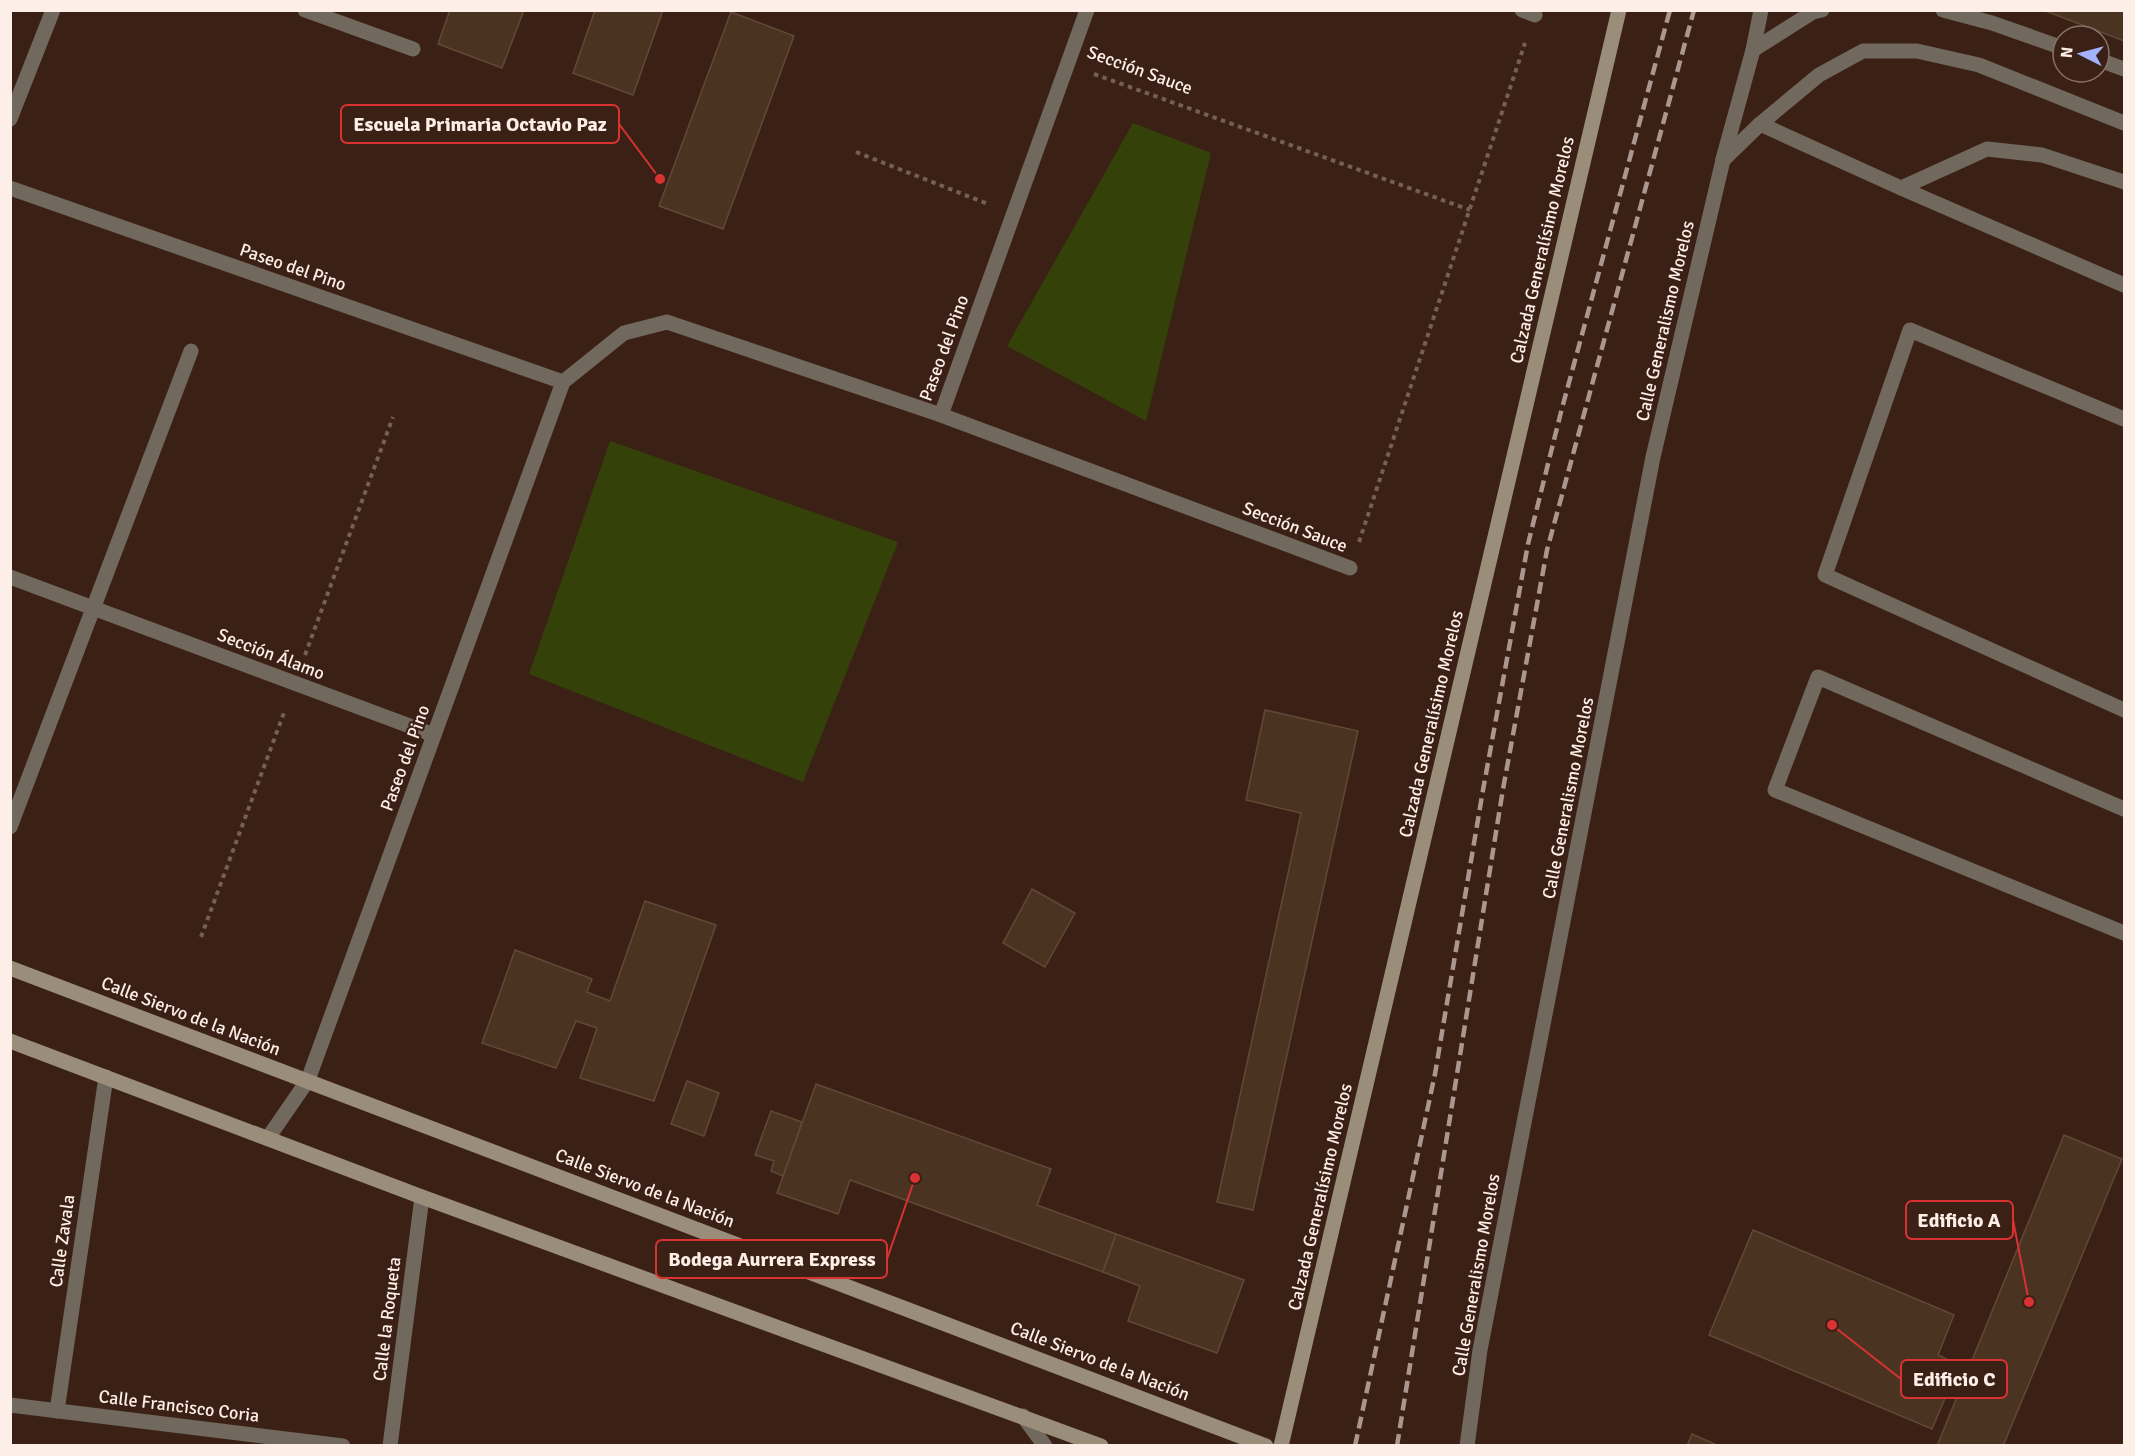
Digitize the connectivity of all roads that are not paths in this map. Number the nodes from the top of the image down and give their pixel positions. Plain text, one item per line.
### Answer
1 (53, 10) edge
2 (304, 10) edge
3 (1087, 10) edge
4 (1619, 10) edge
5 (1761, 10) edge
6 (1822, 10) edge
7 (1943, 10) edge
8 (2051, 44) edge
9 (413, 49) dead end
10 (1753, 50) junction
11 (10, 118) edge
12 (2124, 123) edge
13 (1760, 124) junction
14 (1723, 160) junction
15 (2124, 182) edge
16 (10, 188) edge
17 (1901, 188) junction
18 (2124, 285) edge
19 (191, 351) dead end
20 (563, 382) junction
21 (941, 415) junction
22 (2124, 419) edge
23 (1350, 568) road end
24 (10, 577) edge
25 (94, 608) junction
26 (2124, 710) edge
27 (434, 735) junction
28 (2124, 809) edge
29 (10, 827) edge
30 (2124, 933) edge
31 (10, 968) edge
32 (10, 1041) edge
33 (106, 1077) junction
34 (308, 1080) junction
35 (268, 1138) junction
36 (422, 1197) junction
37 (10, 1405) edge
38 (57, 1411) junction
39 (1023, 1416) junction
40 (343, 1446) edge
41 (390, 1446) edge
42 (1045, 1446) edge
43 (1101, 1446) edge
44 (1266, 1446) edge
45 (1281, 1446) edge
46 (1467, 1446) edge

1 - 11 street
2 - 9 street
3 - 21 street, Paseo del Pino
4 - 45 main road, Calzada Generalísimo Morelos
5 - 10 street, Calle Generalismo Morelos
6 - 10 street
7 - 8 street
10 - 14 street, Calle Generalismo Morelos
12 - 13 street
13 - 14 street
13 - 17 street
14 - 46 street, Calle Generalismo Morelos
15 - 17 street
16 - 20 street, Paseo del Pino
17 - 18 street
19 - 25 street
20 - 21 street, Paseo del Pino
20 - 27 street, Paseo del Pino
21 - 23 street, Sección Sauce
22 - 26 street
24 - 25 street, Sección Álamo
25 - 27 street, Sección Álamo
25 - 29 street
27 - 34 street, Paseo del Pino
28 - 30 street
31 - 34 main road, Calle Siervo de la Nación
32 - 33 main road
33 - 35 main road
33 - 38 street, Calle Zavala
34 - 35 street, Paseo del Pino
34 - 44 main road, Calle Siervo de la Nación
35 - 36 main road
36 - 39 main road
36 - 41 street, Calle la Roqueta
37 - 38 street, Calle Francisco Coria
38 - 40 street, Calle Francisco Coria
39 - 42 street
39 - 43 main road

